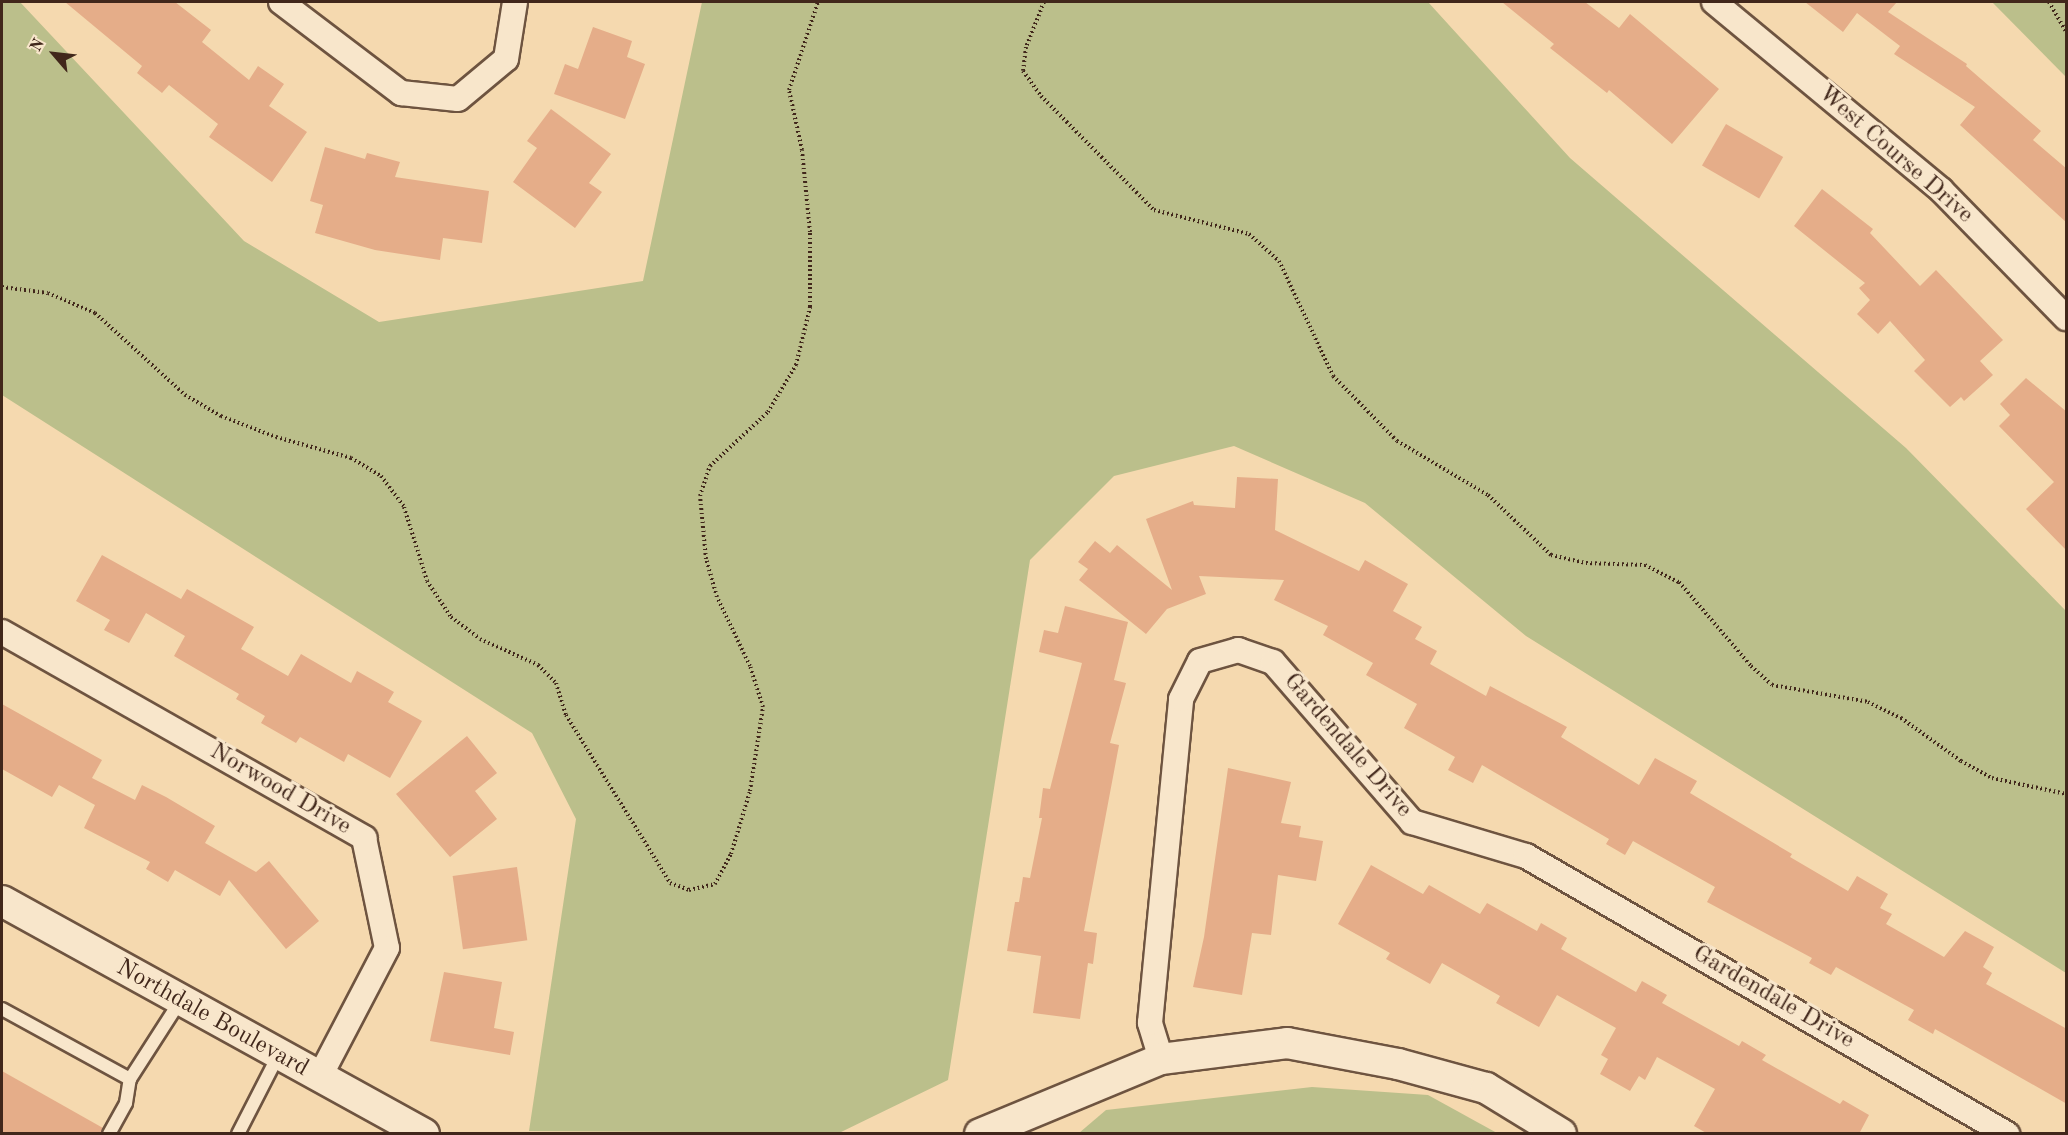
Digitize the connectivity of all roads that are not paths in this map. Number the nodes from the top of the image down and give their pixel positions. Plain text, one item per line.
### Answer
1 (281, 2) edge
2 (515, 2) edge
3 (1714, 2) edge
4 (2067, 318) edge
5 (2, 632) edge
6 (2, 901) edge
7 (180, 1001) junction
8 (2, 1009) edge
9 (278, 1056) junction
10 (1161, 1059) junction
11 (319, 1078) junction
12 (130, 1079) junction
13 (109, 1134) edge
14 (238, 1134) edge
15 (424, 1134) edge
16 (980, 1134) edge
17 (1561, 1134) edge
18 (2007, 1134) edge

1 - 2 street
3 - 4 street, West Course Drive
5 - 11 street, Norwood Drive
6 - 7 street, Northdale Boulevard
7 - 9 street, Northdale Boulevard
7 - 12 lane
8 - 12 lane
9 - 11 street, Northdale Boulevard
9 - 14 lane
10 - 16 street
10 - 17 street
10 - 18 street, Gardendale Drive
11 - 15 street, Northdale Boulevard
12 - 13 lane

